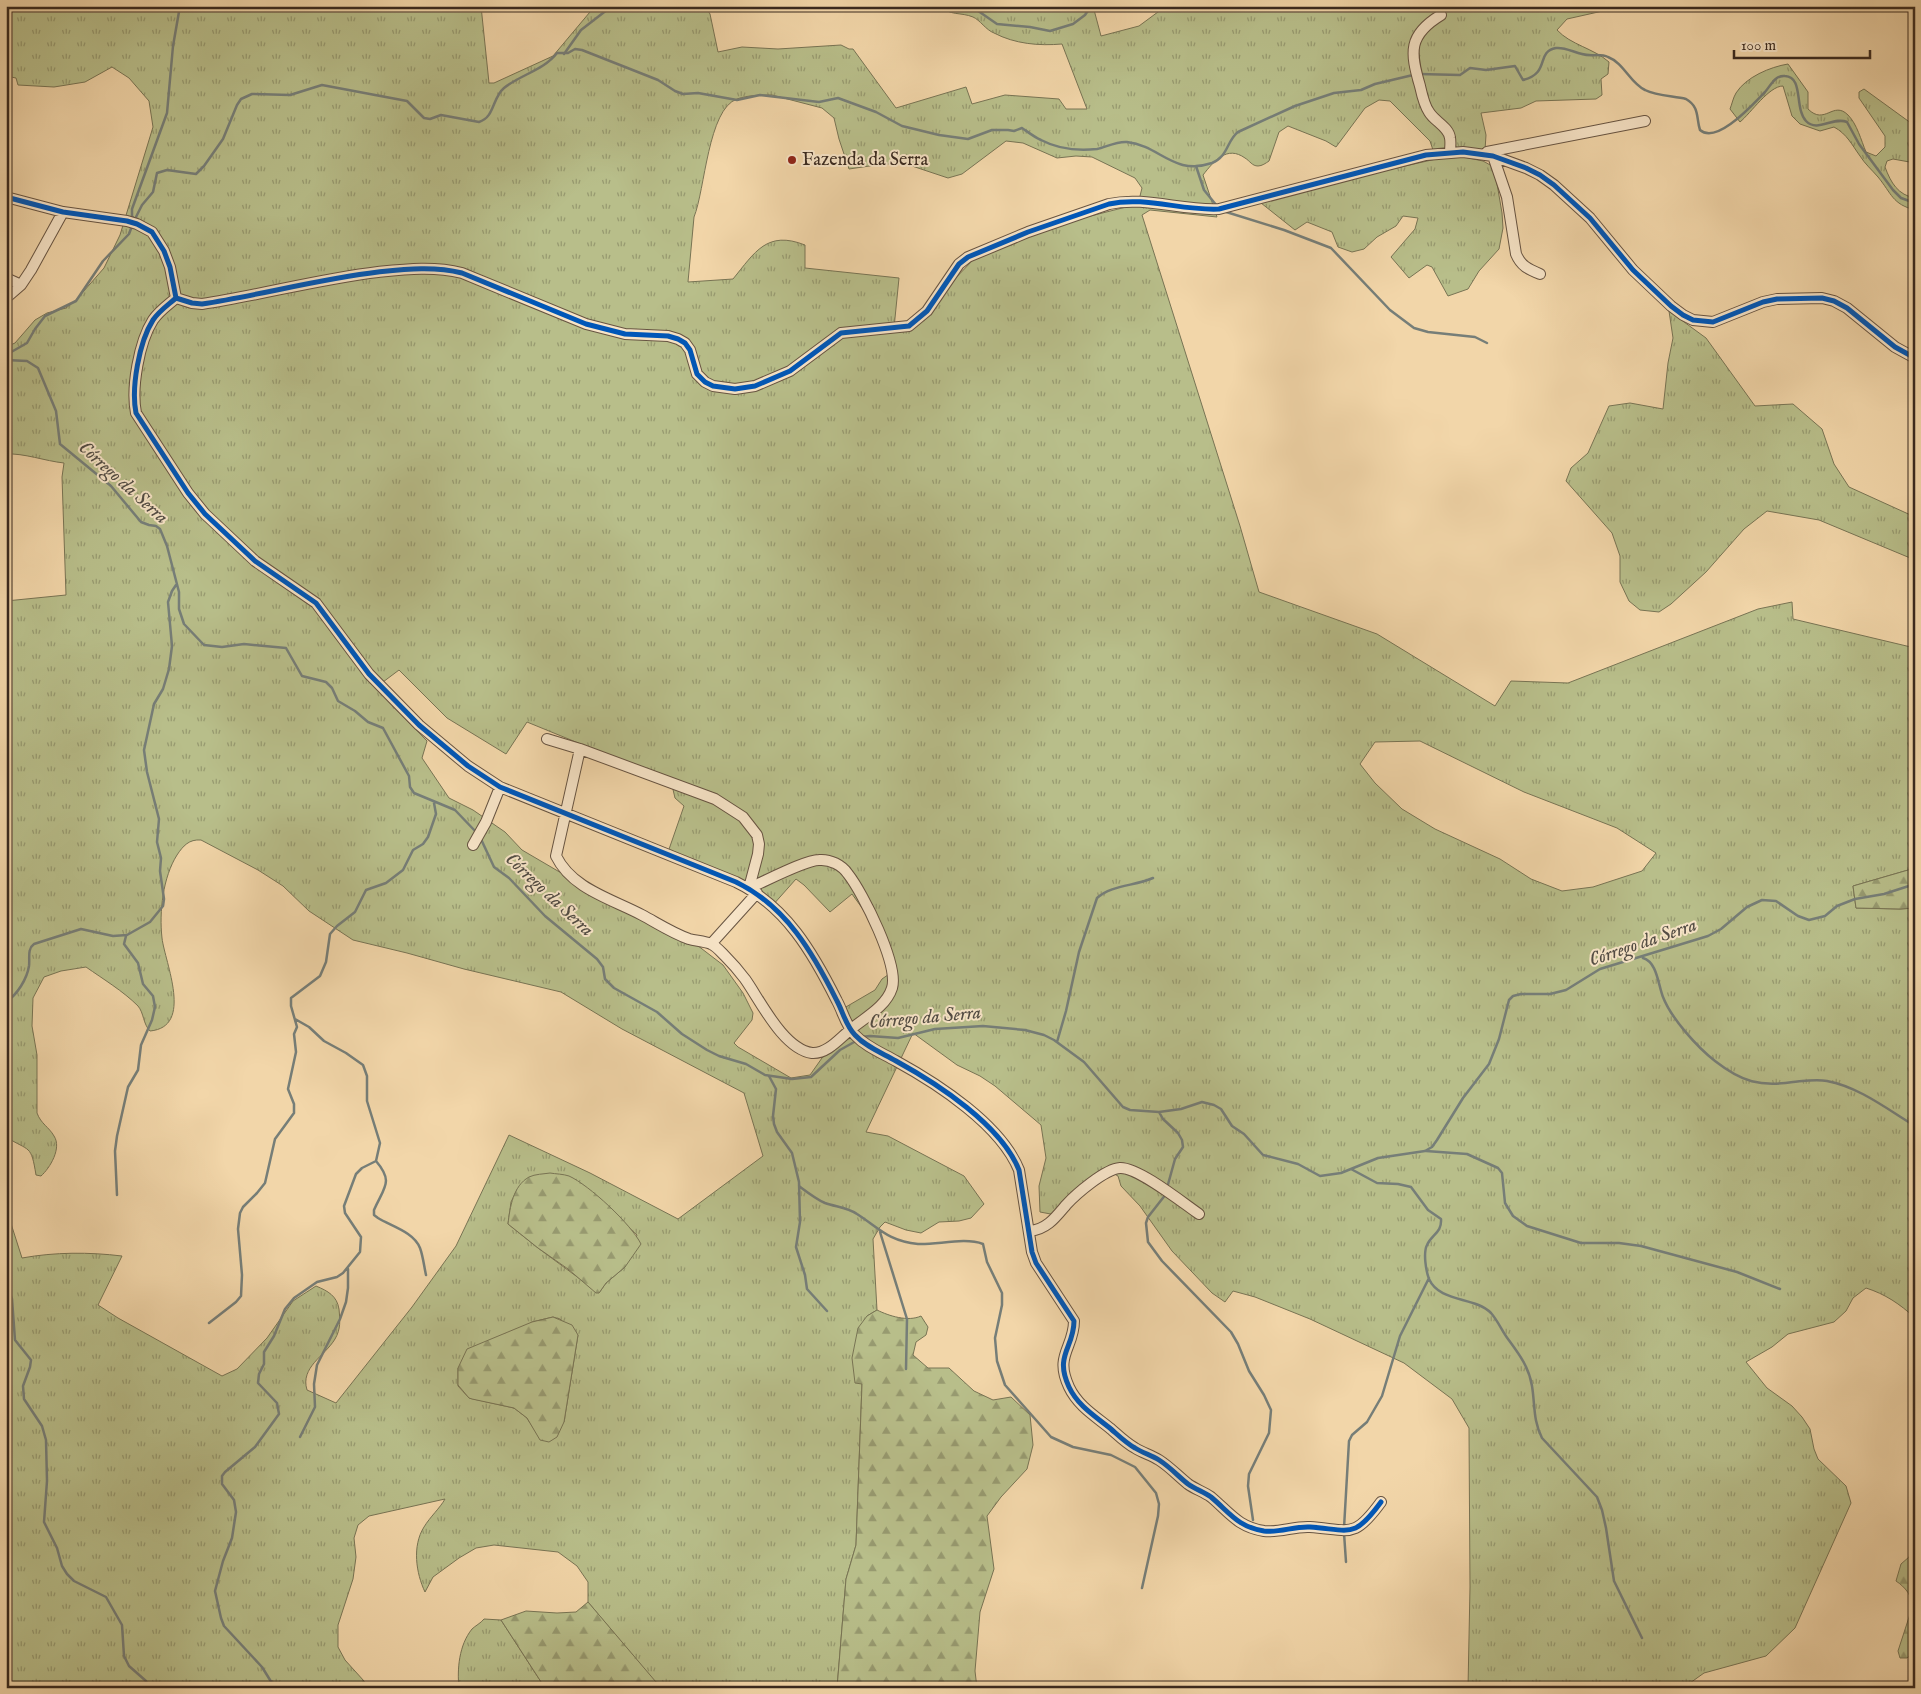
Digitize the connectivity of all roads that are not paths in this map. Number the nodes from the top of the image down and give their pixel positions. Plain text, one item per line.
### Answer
1 (1441, 15) dead end
2 (1645, 121) dead end
3 (1450, 153) junction
4 (1481, 154) junction
5 (1493, 156) junction
6 (6, 197) edge
7 (63, 212) junction
8 (1540, 274) dead end
9 (6, 278) edge
10 (21, 285) junction
11 (6, 298) edge
12 (176, 298) junction
13 (1915, 358) edge
14 (547, 739) dead end
15 (580, 749) junction
16 (500, 787) junction
17 (566, 815) junction
18 (473, 845) dead end
19 (753, 891) junction
20 (711, 944) junction
21 (851, 1030) junction
22 (1199, 1214) dead end
23 (1030, 1231) junction
24 (1381, 1502) dead end

1 - 3 street
2 - 4 street
3 - 4 street
3 - 12 street
4 - 5 street
5 - 8 street
5 - 13 street
6 - 7 street
7 - 10 street
7 - 12 street
9 - 10 street
10 - 11 street
12 - 16 street
14 - 15 street
15 - 17 street
15 - 19 street
16 - 17 street
16 - 18 street
17 - 19 street
17 - 20 street
19 - 20 street
19 - 21 street
19 - 21 street
20 - 21 street
21 - 23 street
22 - 23 street
23 - 24 street

